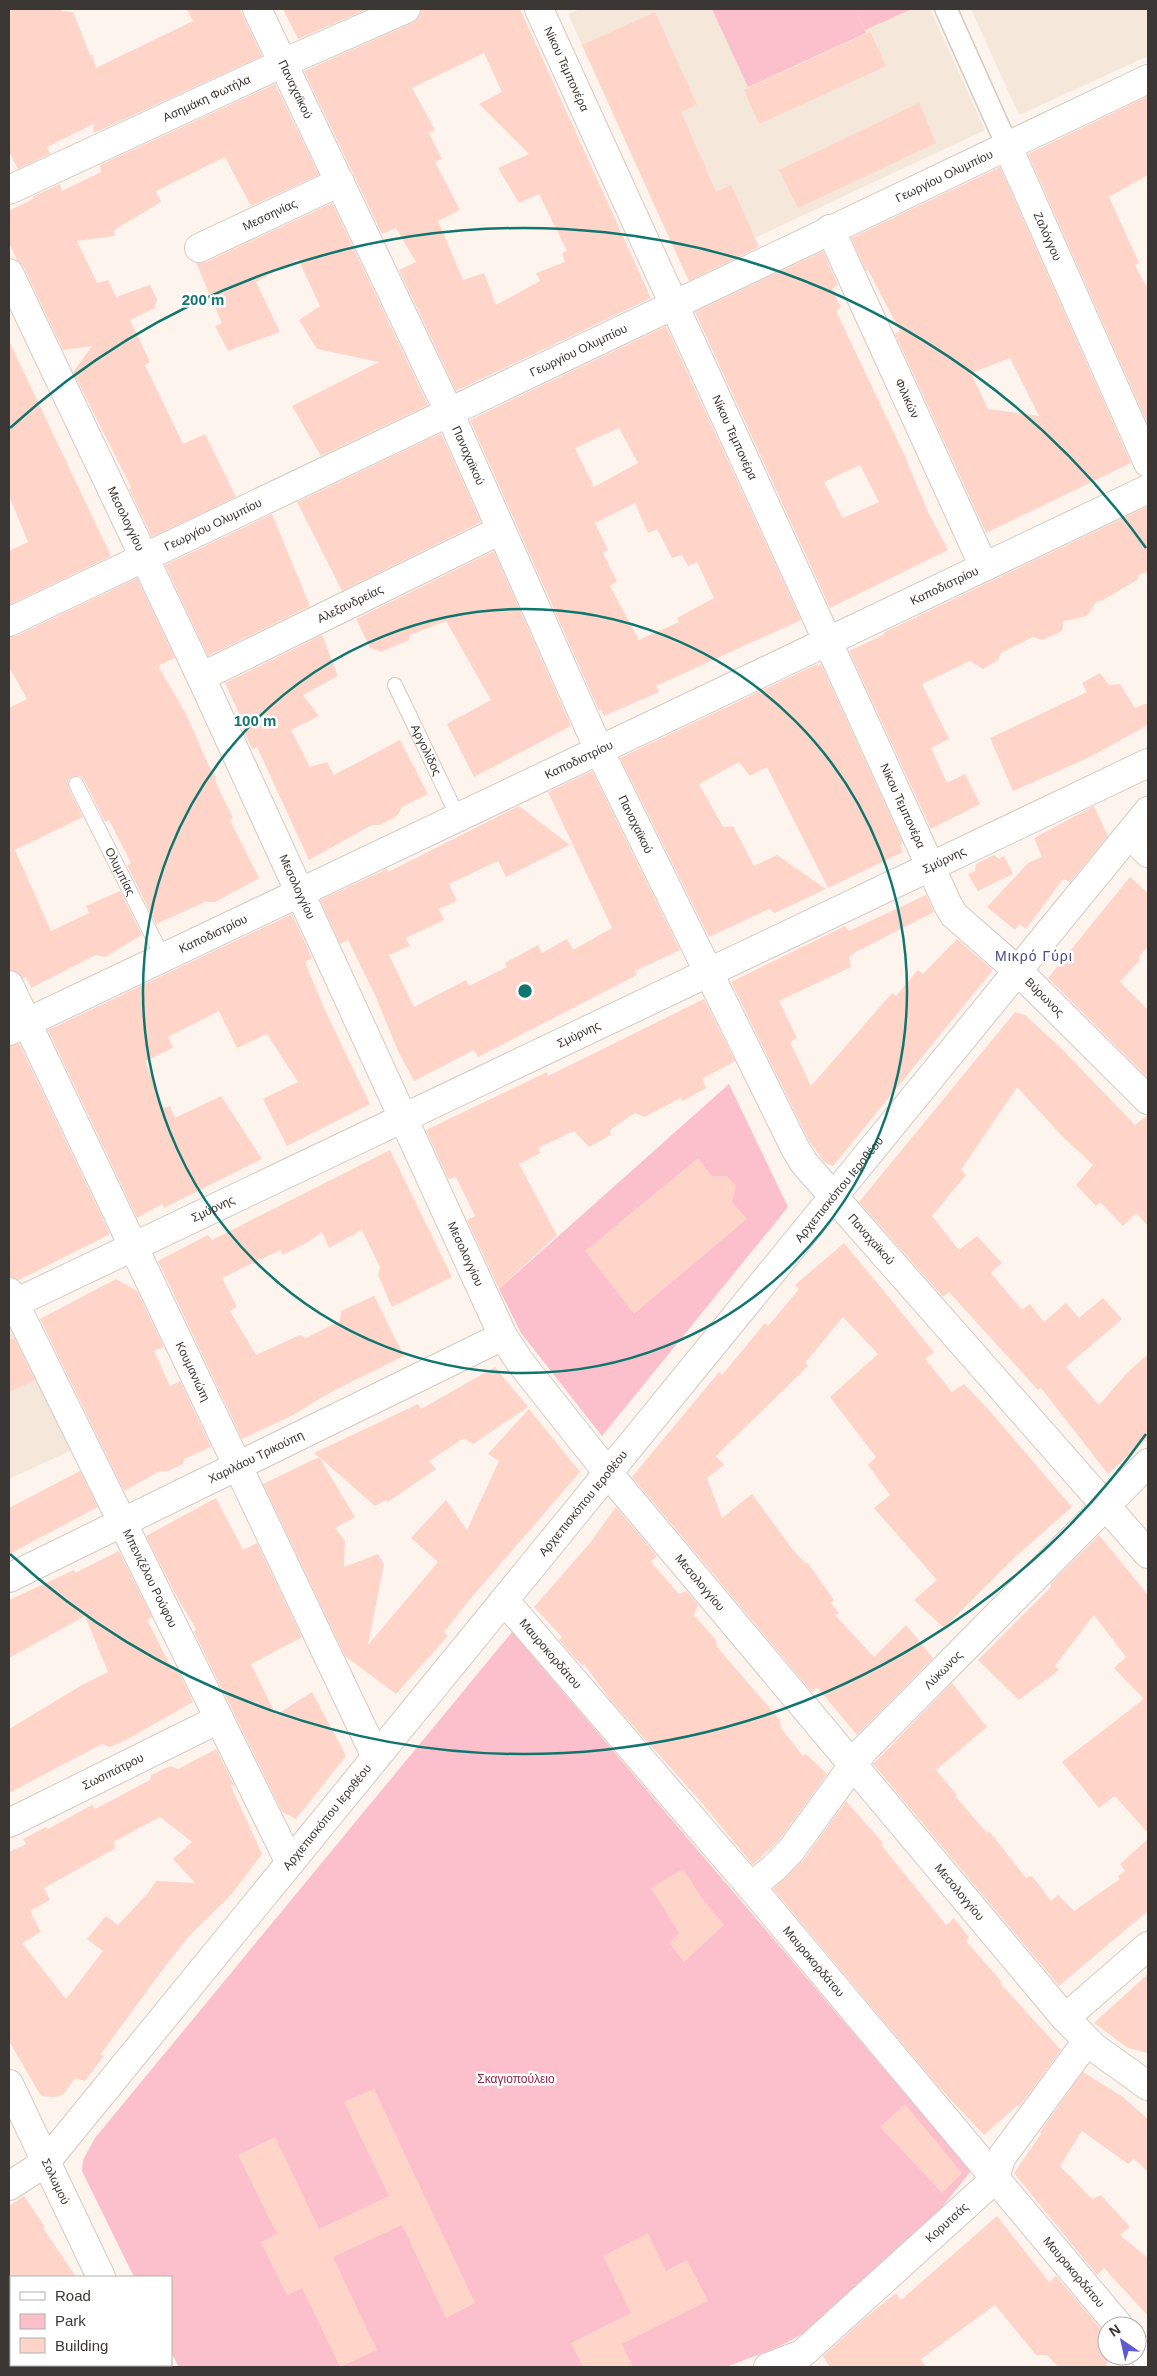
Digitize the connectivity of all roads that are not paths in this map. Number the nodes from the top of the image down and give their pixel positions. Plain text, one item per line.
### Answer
1 (257, 9) edge
2 (406, 9) edge
3 (540, 9) edge
4 (946, 9) edge
5 (283, 63) junction
6 (1148, 80) edge
7 (1007, 145) junction
8 (340, 182) junction
9 (9, 190) edge
10 (830, 229) junction
11 (199, 248) dead end
12 (9, 273) edge
13 (674, 304) junction
14 (449, 412) junction
15 (1148, 463) edge
16 (1148, 489) edge
17 (501, 530) junction
18 (144, 558) junction
19 (984, 567) junction
20 (9, 622) edge
21 (827, 642) junction
22 (201, 677) junction
23 (395, 684) dead end
24 (599, 750) junction
25 (1148, 763) edge
26 (76, 784) dead end
27 (1148, 812) edge
28 (458, 817) junction
29 (1139, 843) edge
30 (930, 867) junction
31 (300, 892) junction
32 (163, 957) junction
33 (1018, 971) junction
34 (709, 972) junction
35 (9, 985) edge
36 (18, 1027) edge
37 (1148, 1100) edge
38 (402, 1118) junction
39 (834, 1197) junction
40 (133, 1247) junction
41 (11, 1301) edge
42 (503, 1336) junction
43 (1148, 1463) edge
44 (238, 1467) junction
45 (608, 1473) junction
46 (1106, 1506) junction
47 (122, 1524) junction
48 (1148, 1554) edge
49 (9, 1578) edge
50 (504, 1600) junction
51 (218, 1719) junction
52 (376, 1758) junction
53 (853, 1764) junction
54 (9, 1823) edge
55 (290, 1863) junction
56 (751, 1886) junction
57 (1148, 1946) edge
58 (1066, 2018) junction
59 (1087, 2041) junction
60 (9, 2084) edge
61 (1148, 2086) edge
62 (44, 2163) junction
63 (995, 2180) junction
64 (9, 2186) edge
65 (100, 2276) edge
66 (1111, 2316) edge
67 (806, 2360) edge
68 (768, 2367) edge

1 - 5 street, Παναχαϊκού
2 - 5 street, Ασημάκη Φωτήλα
3 - 13 street, Νίκου Τεμπονέρα
4 - 7 street, Ζαλόγγου
5 - 8 street, Παναχαϊκού
5 - 9 street, Ασημάκη Φωτήλα
6 - 7 street, Γεωργίου Ολυμπίου
7 - 10 street, Γεωργίου Ολυμπίου
7 - 15 street, Ζαλόγγου
8 - 11 street, Μεσσηνίας
8 - 14 street, Παναχαϊκού
10 - 13 street, Γεωργίου Ολυμπίου
10 - 19 street, Φιλικών
12 - 18 street, Μεσολογγίου
13 - 14 street, Γεωργίου Ολυμπίου
13 - 21 street, Νίκου Τεμπονέρα
14 - 17 street, Παναχαϊκού
14 - 18 street, Γεωργίου Ολυμπίου
16 - 19 street, Καποδιστρίου
17 - 22 street, Αλεξανδρείας
17 - 24 street, Παναχαϊκού
18 - 20 street, Γεωργίου Ολυμπίου
18 - 22 street, Μεσολογγίου
19 - 21 street, Καποδιστρίου
21 - 24 street, Καποδιστρίου
21 - 30 street, Νίκου Τεμπονέρα
22 - 31 street, Μεσολογγίου
23 - 28 lane, Αργολίδος
24 - 28 street, Καποδιστρίου
24 - 34 street, Παναχαϊκού
25 - 30 street, Σμύρνης
26 - 32 lane, Ολυμπίας
27 - 29 street, Αρχιεπισκόπου Ιεροθέου
28 - 31 street, Καποδιστρίου
29 - 33 street, Αρχιεπισκόπου Ιεροθέου
30 - 33 street, Βύρωνος
30 - 34 street, Σμύρνης
31 - 32 street, Καποδιστρίου
31 - 38 street, Μεσολογγίου
32 - 36 street, Καποδιστρίου
33 - 37 street, Βύρωνος
33 - 39 street, Αρχιεπισκόπου Ιεροθέου
34 - 38 street, Σμύρνης
34 - 39 street, Παναχαϊκού
35 - 36 street, Κουμανιώτη
36 - 40 street, Κουμανιώτη
38 - 40 street, Σμύρνης
38 - 42 street, Μεσολογγίου
39 - 45 street, Αρχιεπισκόπου Ιεροθέου
39 - 46 street, Παναχαϊκού
40 - 41 street, Σμύρνης
40 - 44 street, Κουμανιώτη
41 - 47 street, Μπενιζέλου Ρούφου
42 - 44 street, Χαριλάου Τρικούπη
42 - 45 street, Μεσολογγίου
43 - 46 street, Λύκωνος
44 - 47 street, Χαριλάου Τρικούπη
44 - 52 street, Κουμανιώτη
45 - 50 street, Αρχιεπισκόπου Ιεροθέου
45 - 53 street, Μεσολογγίου
46 - 48 street, Παναχαϊκού
46 - 53 street, Λύκωνος
47 - 49 street, Χαριλάου Τρικούπη
47 - 51 street, Μπενιζέλου Ρούφου
50 - 52 street, Αρχιεπισκόπου Ιεροθέου
50 - 56 street, Μαυροκορδάτου
51 - 54 street, Σωσιπάτρου
51 - 55 street, Μπενιζέλου Ρούφου
52 - 55 street, Αρχιεπισκόπου Ιεροθέου
53 - 56 street, Λύκωνος
53 - 58 street, Μεσολογγίου
55 - 62 street, Αρχιεπισκόπου Ιεροθέου
56 - 63 street, Μαυροκορδάτου
57 - 58 street
58 - 59 street, Μεσολογγίου
59 - 61 street, Μεσολογγίου
59 - 63 street
60 - 62 street, Σολωμού
62 - 64 street, Αρχιεπισκόπου Ιεροθέου
62 - 65 street, Σολωμού
63 - 66 street, Μαυροκορδάτου
63 - 67 street, Κορυτσάς
67 - 68 street, Κορυτσάς

